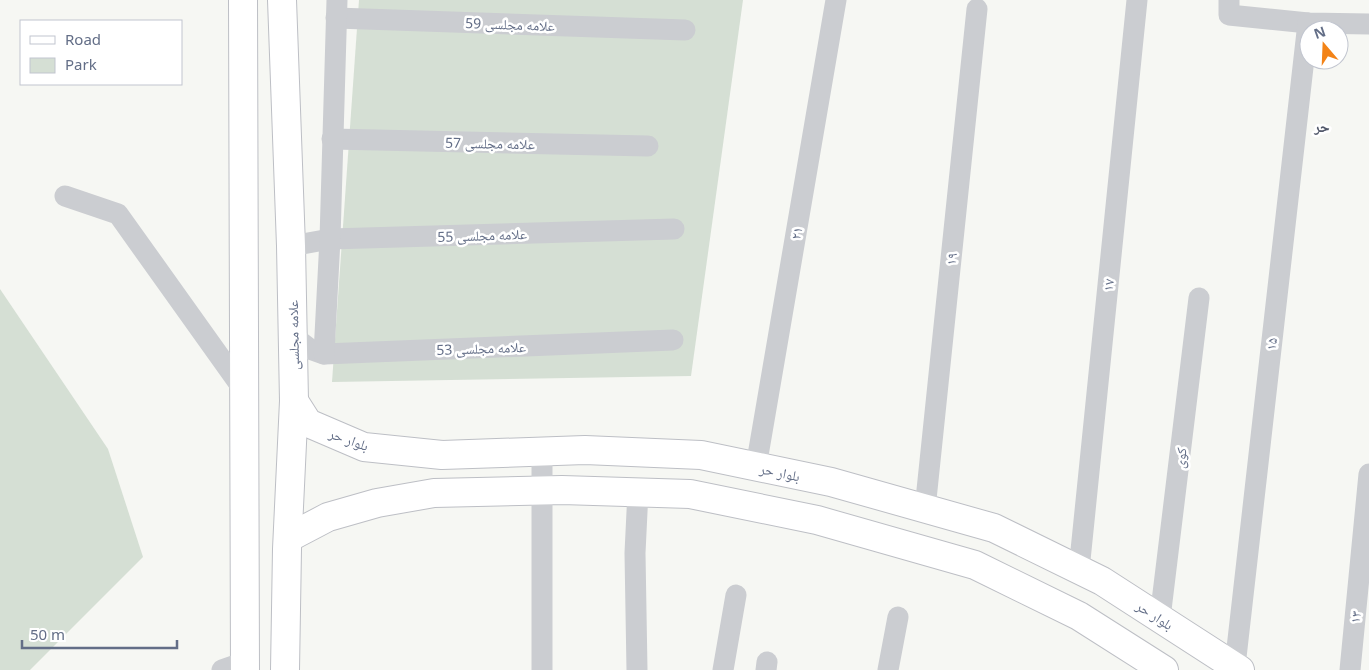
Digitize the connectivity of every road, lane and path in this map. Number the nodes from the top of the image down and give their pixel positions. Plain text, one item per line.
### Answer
1 (243, 0) edge
2 (282, 0) edge
3 (836, 0) edge
4 (1137, 0) edge
5 (1229, 0) edge
6 (336, 9) edge
7 (977, 9) dead end
8 (1299, 22) edge
9 (1349, 24) edge
10 (1369, 24) edge
11 (685, 30) dead end
12 (1303, 70) edge
13 (332, 139) junction
14 (648, 146) dead end
15 (65, 196) dead end
16 (674, 229) dead end
17 (330, 239) junction
18 (292, 246) junction
19 (1200, 298) dead end
20 (293, 336) junction
21 (674, 340) dead end
22 (324, 354) junction
23 (245, 392) junction
24 (294, 401) junction
25 (542, 450) junction
26 (756, 467) junction
27 (1369, 474) edge
28 (542, 491) junction
29 (638, 491) junction
30 (925, 509) junction
31 (288, 538) junction
32 (1079, 570) junction
33 (736, 595) dead end
34 (898, 617) dead end
35 (1160, 618) junction
36 (237, 667) edge
37 (1237, 668) edge
38 (285, 670) edge
39 (542, 670) edge
40 (637, 670) edge
41 (723, 670) edge
42 (888, 670) edge
43 (1164, 670) edge
44 (1350, 670) edge

1 - 23 main road
2 - 18 main road, علامه مجلسی
3 - 26 street, ۲۱
4 - 32 street, ۱۷
5 - 8 street
6 - 11 street, علامه مجلسی 59
6 - 13 street
7 - 30 street, ۱۹
9 - 10 street
12 - 37 street, ۱۵
13 - 14 street, علامه مجلسی 57
13 - 17 street
15 - 23 street
16 - 17 street, علامه مجلسی 55
17 - 18 street, علامه مجلسی 55
17 - 22 street
18 - 20 main road, علامه مجلسی
19 - 35 street, کوی
20 - 22 street, علامه مجلسی 53
20 - 24 main road, علامه مجلسی
21 - 22 street, علامه مجلسی 53
23 - 36 main road
24 - 25 main road, بلوار حر
24 - 31 main road, علامه مجلسی
25 - 26 main road, بلوار حر
25 - 28 street
26 - 30 main road, بلوار حر
27 - 44 street, ۱۳
28 - 29 main road
28 - 31 main road
28 - 39 street
29 - 40 street
29 - 43 main road
30 - 32 main road, بلوار حر
31 - 38 main road, علامه مجلسی
32 - 35 main road, بلوار حر
33 - 41 street
34 - 42 street
35 - 37 main road, بلوار حر

